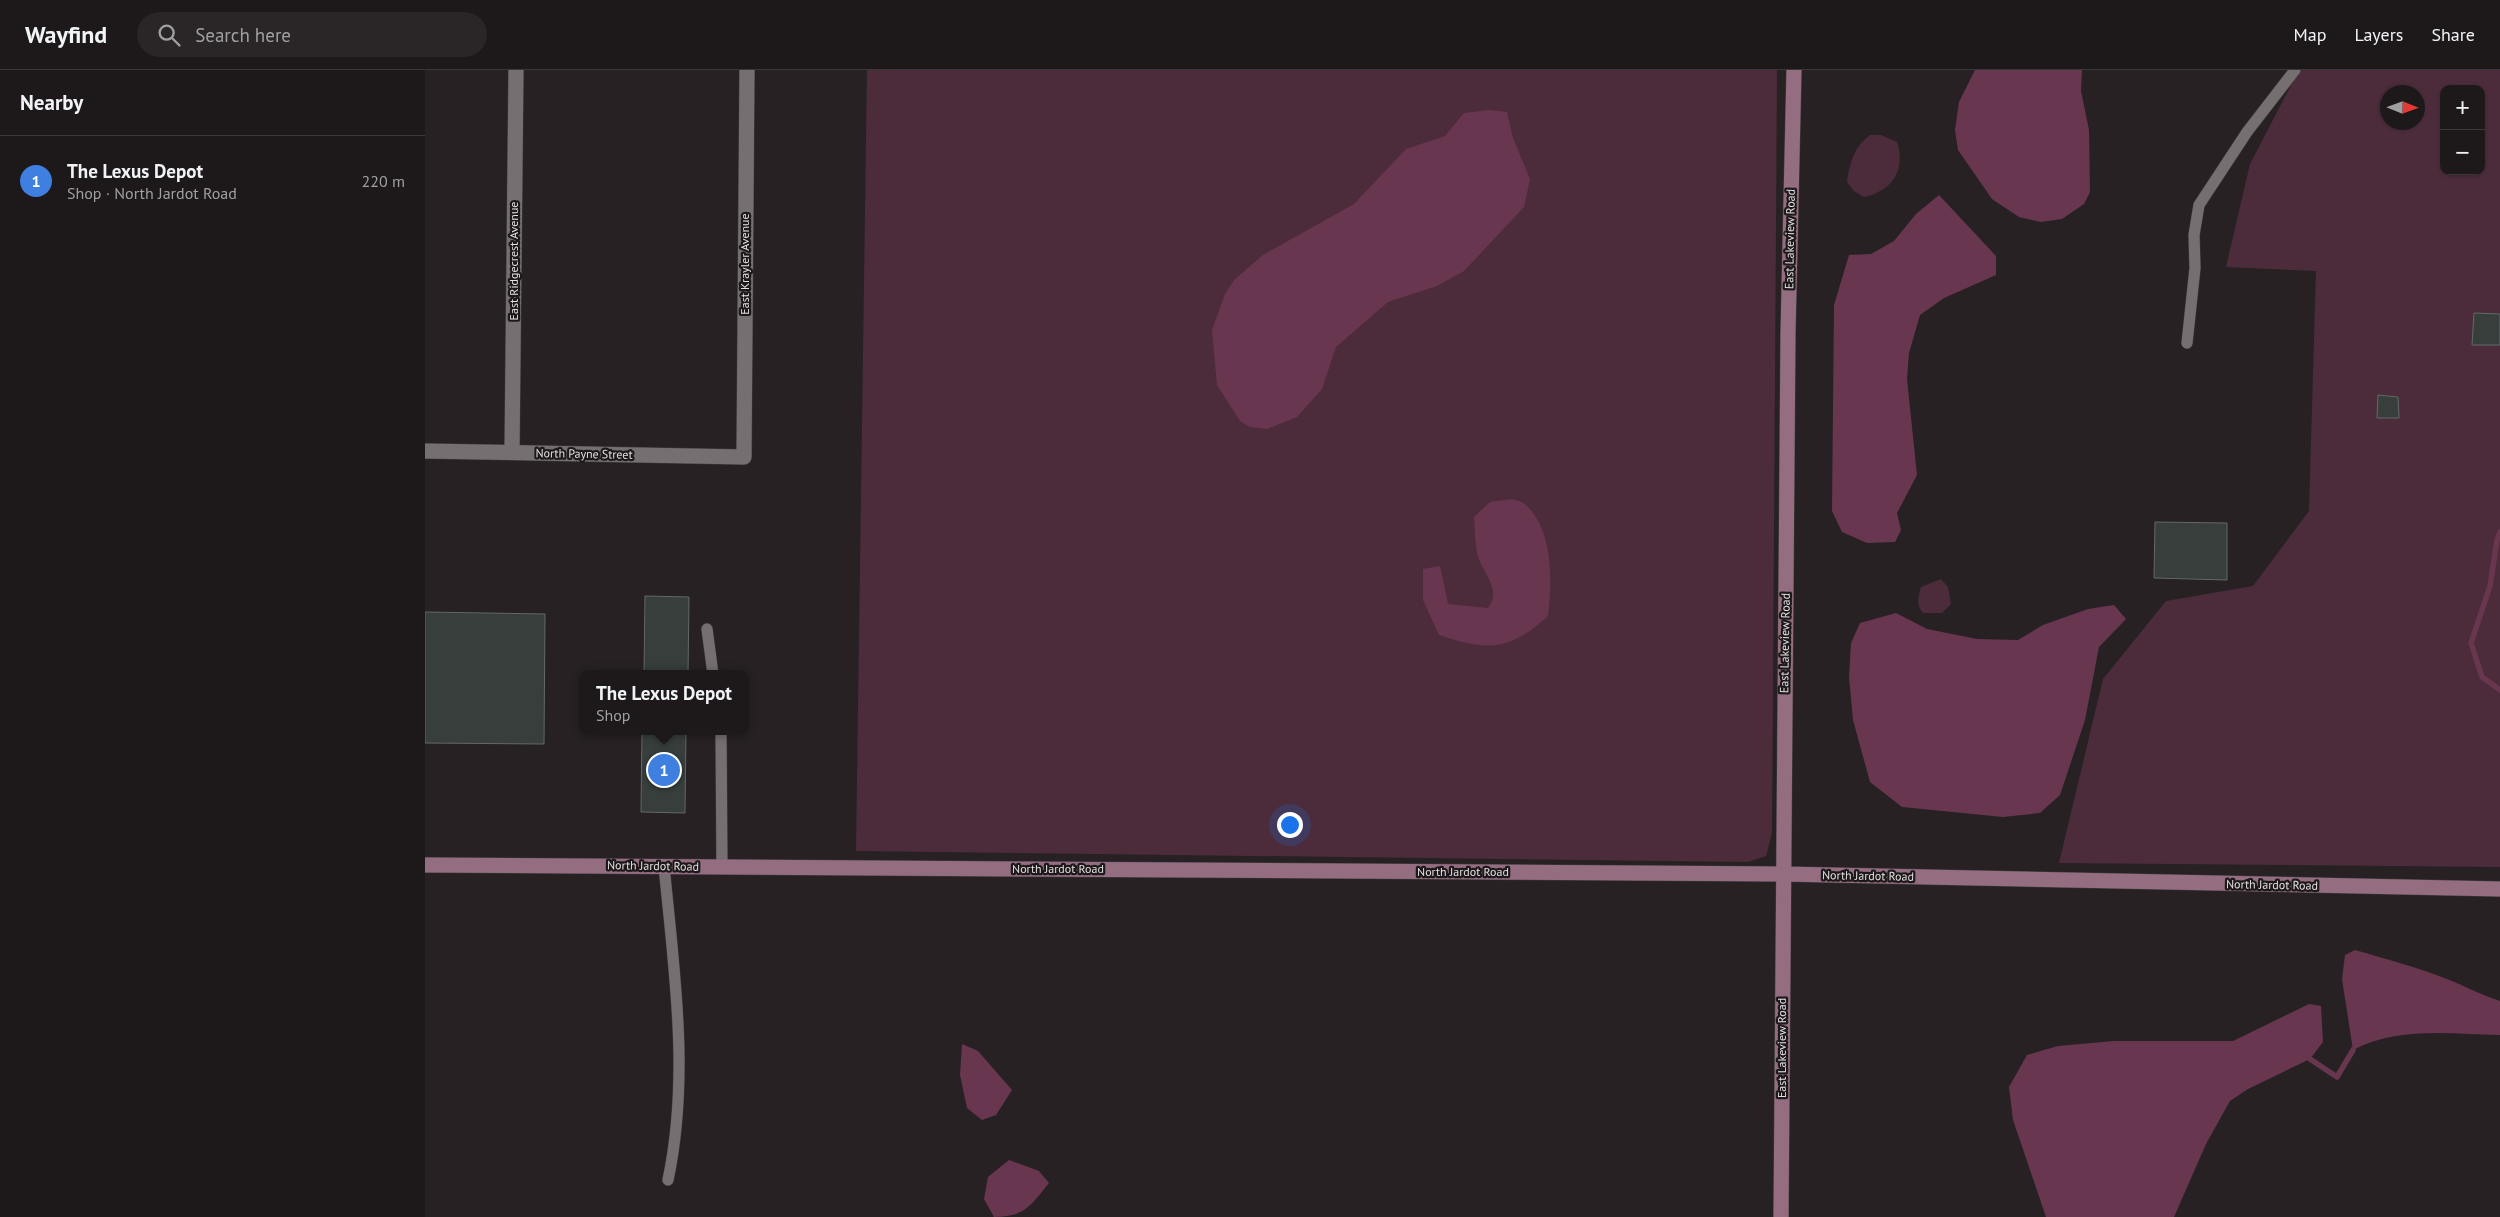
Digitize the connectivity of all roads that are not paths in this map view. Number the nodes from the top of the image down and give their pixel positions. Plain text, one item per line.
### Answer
1 (516, 70) edge
2 (747, 70) edge
3 (1794, 70) edge
4 (2295, 70) edge
5 (2187, 342) dead end
6 (425, 451) edge
7 (512, 452) junction
8 (744, 457) joint
9 (707, 629) dead end
10 (712, 670) edge
11 (721, 735) edge
12 (425, 865) edge
13 (663, 866) junction
14 (722, 867) junction
15 (1783, 874) junction
16 (2500, 889) edge
17 (668, 1180) dead end
18 (1781, 1217) edge

1 - 7 street, East Ridgecrest Avenue
2 - 8 street, East Krayler Avenue
3 - 15 street, East Lakeview Road
4 - 5 lane
6 - 7 street, North Payne Street
7 - 8 street, North Payne Street
9 - 10 lane
11 - 14 lane
12 - 13 street, North Jardot Road
13 - 14 street, North Jardot Road
13 - 17 lane
14 - 15 street, North Jardot Road
15 - 16 street, North Jardot Road
15 - 18 street, East Lakeview Road

